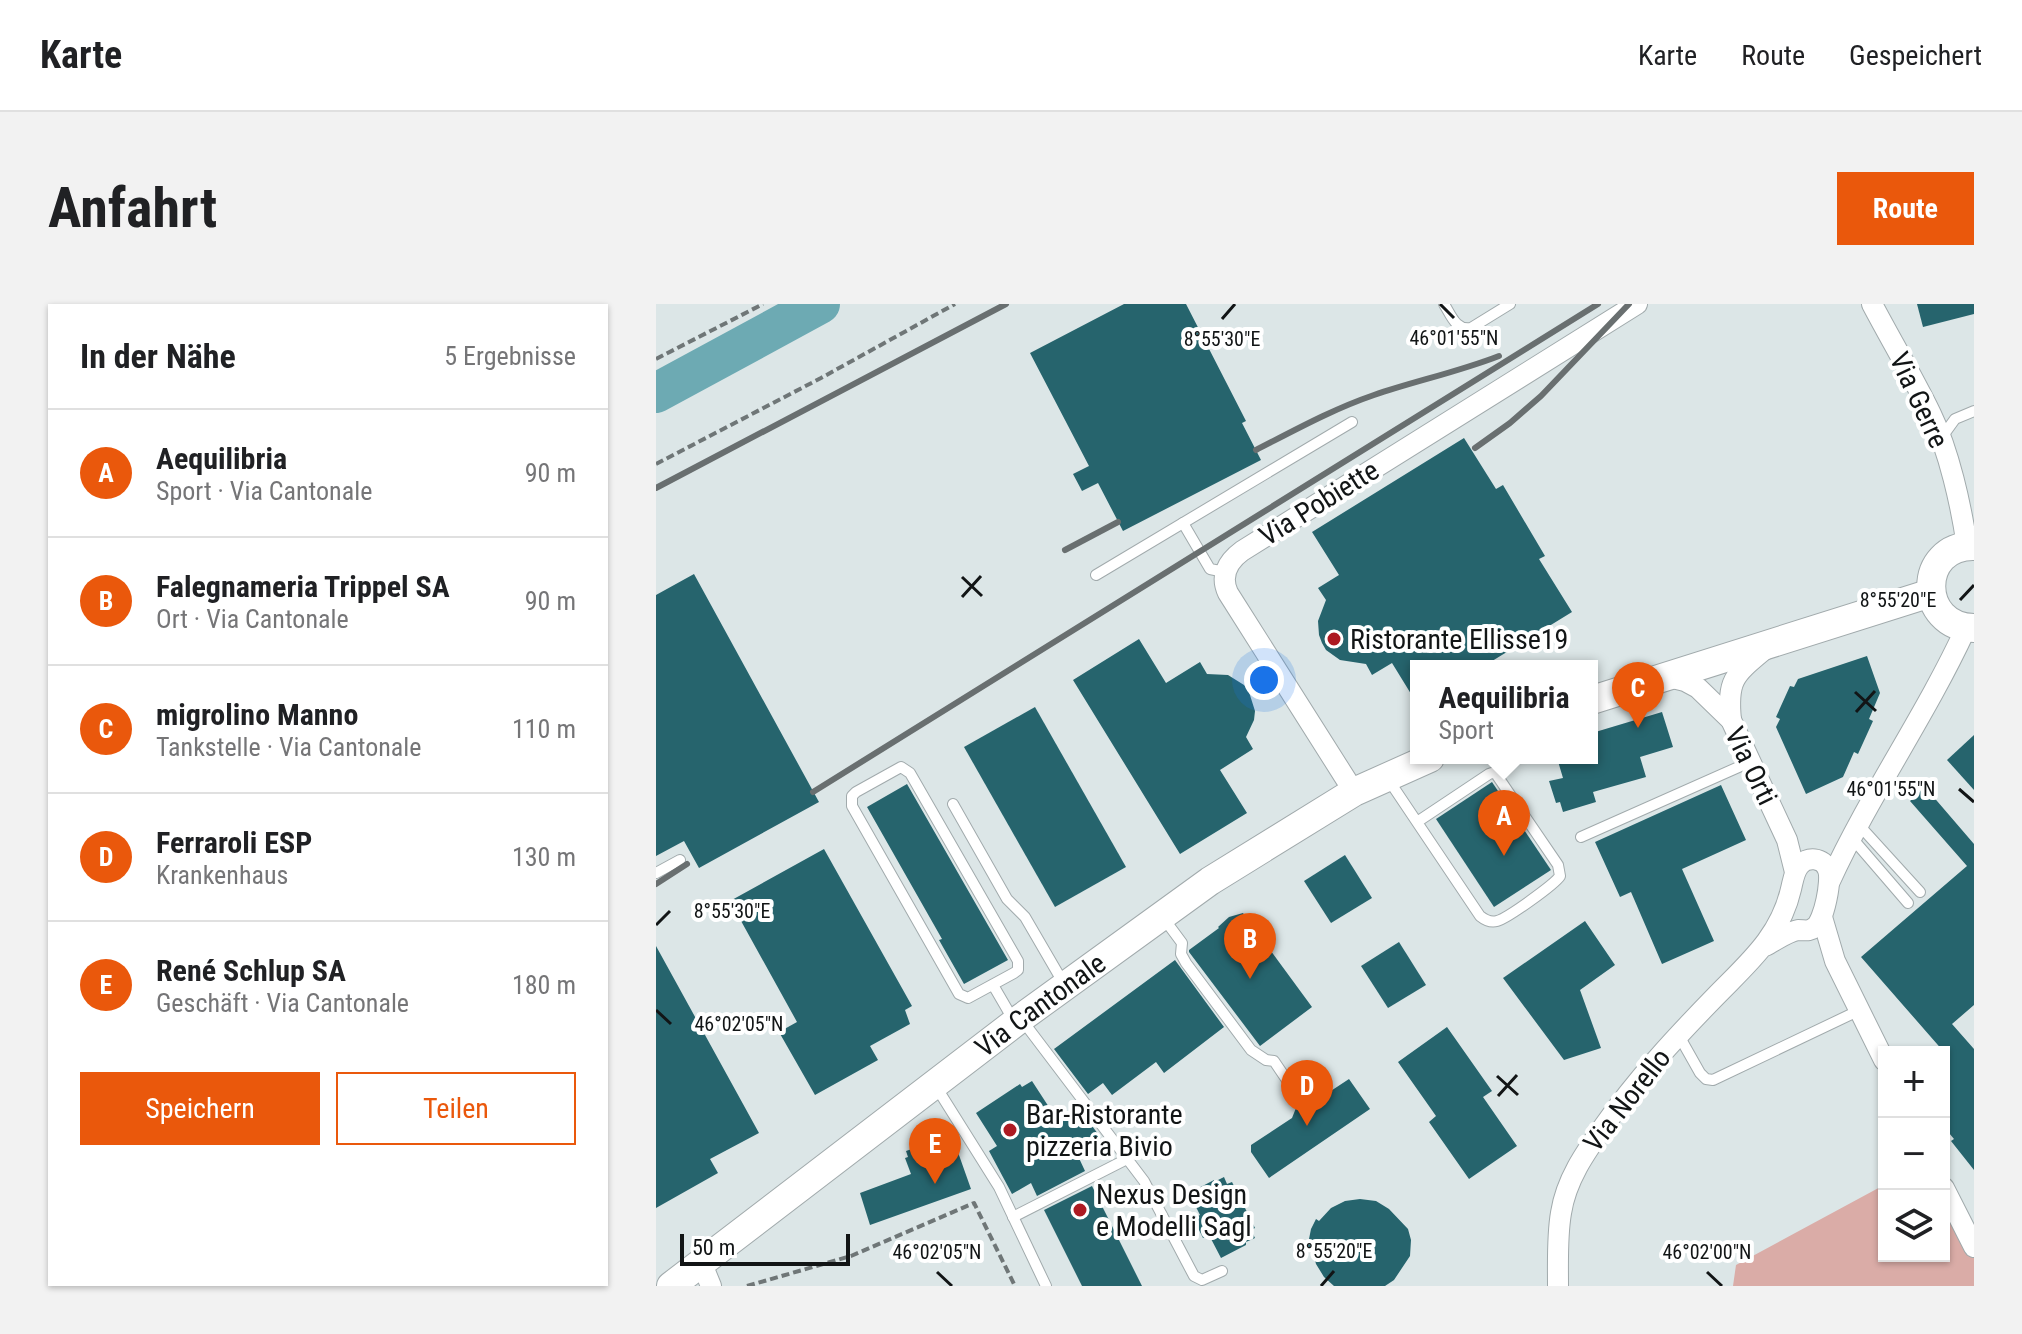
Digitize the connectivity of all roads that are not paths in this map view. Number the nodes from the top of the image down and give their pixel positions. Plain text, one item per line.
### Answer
1 (1444, 304) edge
2 (1510, 304) edge
3 (1637, 304) edge
4 (1872, 304) edge
5 (1974, 411) edge
6 (1352, 422) dead end
7 (1940, 438) junction
8 (1183, 523) junction
9 (1970, 546) edge
10 (1225, 572) junction
11 (1096, 575) dead end
12 (1931, 593) junction
13 (1970, 628) edge
14 (1773, 643) junction
15 (1665, 676) junction
16 (1598, 698) edge
17 (1731, 720) junction
18 (1750, 762) junction
19 (1416, 764) edge
20 (1387, 777) junction
21 (1354, 792) junction
22 (953, 804) dead end
23 (1417, 822) junction
24 (1856, 831) junction
25 (1581, 837) dead end
26 (680, 860) dead end
27 (1808, 864) junction
28 (656, 873) edge
29 (1830, 881) junction
30 (1920, 892) dead end
31 (1908, 903) dead end
32 (1787, 907) junction
33 (1161, 914) junction
34 (1809, 926) junction
35 (1765, 946) junction
36 (993, 985) junction
37 (1065, 986) junction
38 (1860, 1010) junction
39 (1018, 1020) junction
40 (1678, 1034) junction
41 (1878, 1048) edge
42 (935, 1084) junction
43 (1301, 1101) dead end
44 (1127, 1159) junction
45 (1945, 1190) edge
46 (1013, 1217) junction
47 (1974, 1247) edge
48 (1222, 1271) dead end
49 (706, 1275) edge
50 (671, 1286) edge
51 (1046, 1286) edge
52 (1558, 1286) edge

1 - 2 lane
3 - 10 street, Via Pobiette
4 - 7 street, Via Gerre
5 - 7 lane
6 - 8 lane
7 - 9 street, Via Gerre
8 - 10 lane
8 - 11 lane
9 - 12 main road
10 - 21 street
12 - 13 main road
12 - 14 main road
13 - 24 street
14 - 15 main road
14 - 17 street
15 - 16 main road
15 - 17 street, Via Orti
17 - 18 street, Via Orti
18 - 25 lane
18 - 27 street, Via Orti
19 - 20 main road, Via Cantonale
20 - 21 main road, Via Cantonale
20 - 23 lane
21 - 33 main road, Via Cantonale
22 - 37 lane
23 - 23 lane
24 - 27 street
24 - 29 street
24 - 30 lane
24 - 31 lane
26 - 28 lane
27 - 29 street
27 - 32 street, Via Norello
29 - 34 street
32 - 34 street
32 - 35 street, Via Norello
33 - 37 main road, Via Cantonale
33 - 43 lane
34 - 35 street, Via Norello
34 - 38 street
35 - 40 street, Via Norello
36 - 36 lane
36 - 39 lane
37 - 39 main road, Via Cantonale
38 - 40 lane
38 - 41 street
39 - 42 main road, Via Cantonale
39 - 44 lane
40 - 52 street, Via Norello
42 - 46 lane
42 - 49 main road, Via Cantonale
44 - 46 lane
44 - 48 lane
45 - 47 street
46 - 51 lane
49 - 50 main road, Via Cantonale

